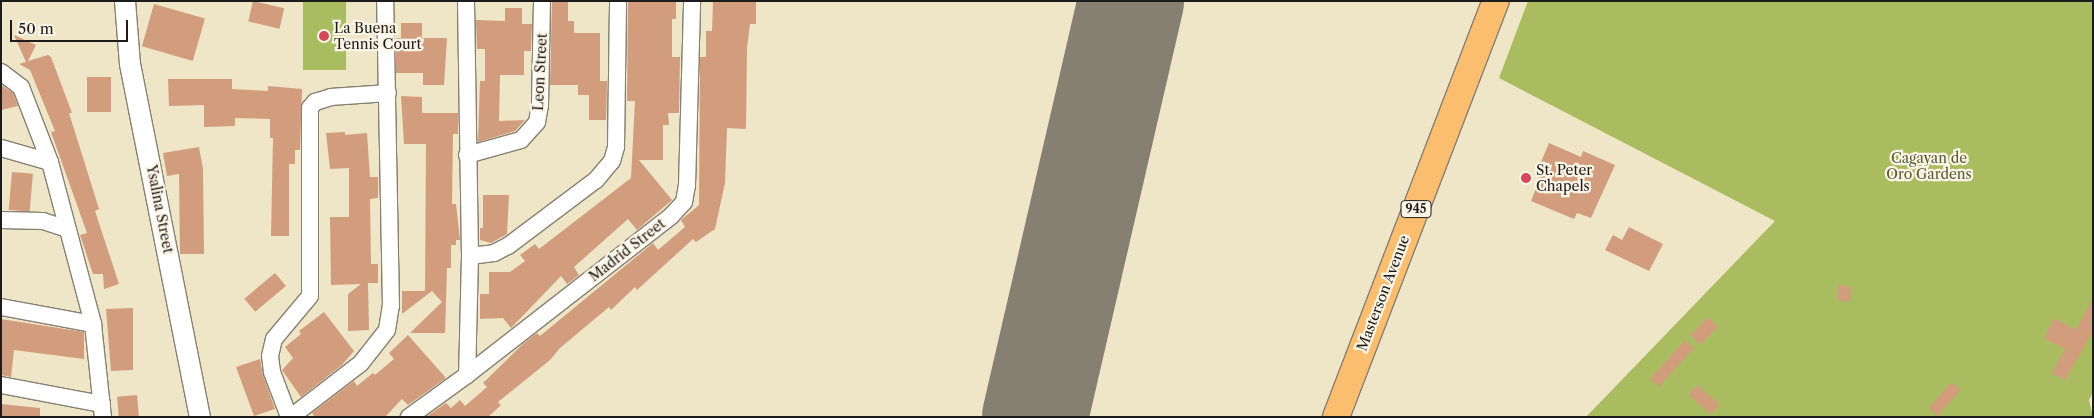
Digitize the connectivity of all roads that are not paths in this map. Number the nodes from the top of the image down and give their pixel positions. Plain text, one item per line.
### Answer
1 (125, 1) edge
2 (385, 1) edge
3 (466, 1) edge
4 (542, 1) edge
5 (618, 1) edge
6 (692, 1) edge
7 (1496, 1) edge
8 (1, 72) edge
9 (388, 93) junction
10 (1, 148) edge
11 (467, 155) junction
12 (50, 162) junction
13 (1, 220) edge
14 (68, 229) junction
15 (470, 256) junction
16 (1, 307) edge
17 (93, 324) junction
18 (468, 375) junction
19 (1, 385) edge
20 (102, 410) edge
21 (200, 417) edge
22 (290, 417) edge
23 (408, 417) edge
24 (1336, 417) edge

1 - 21 street, Ysalina Street
2 - 9 street
3 - 11 street
4 - 11 street, Leon Street
5 - 15 street
6 - 18 street, Madrid Street
7 - 24 main road, Masterson Avenue / 945
8 - 12 street
9 - 22 street
9 - 22 street
10 - 12 street
11 - 15 street
12 - 14 street
13 - 14 street
14 - 17 street
15 - 18 street
16 - 17 street
17 - 20 street
18 - 23 street, Madrid Street
19 - 20 street

